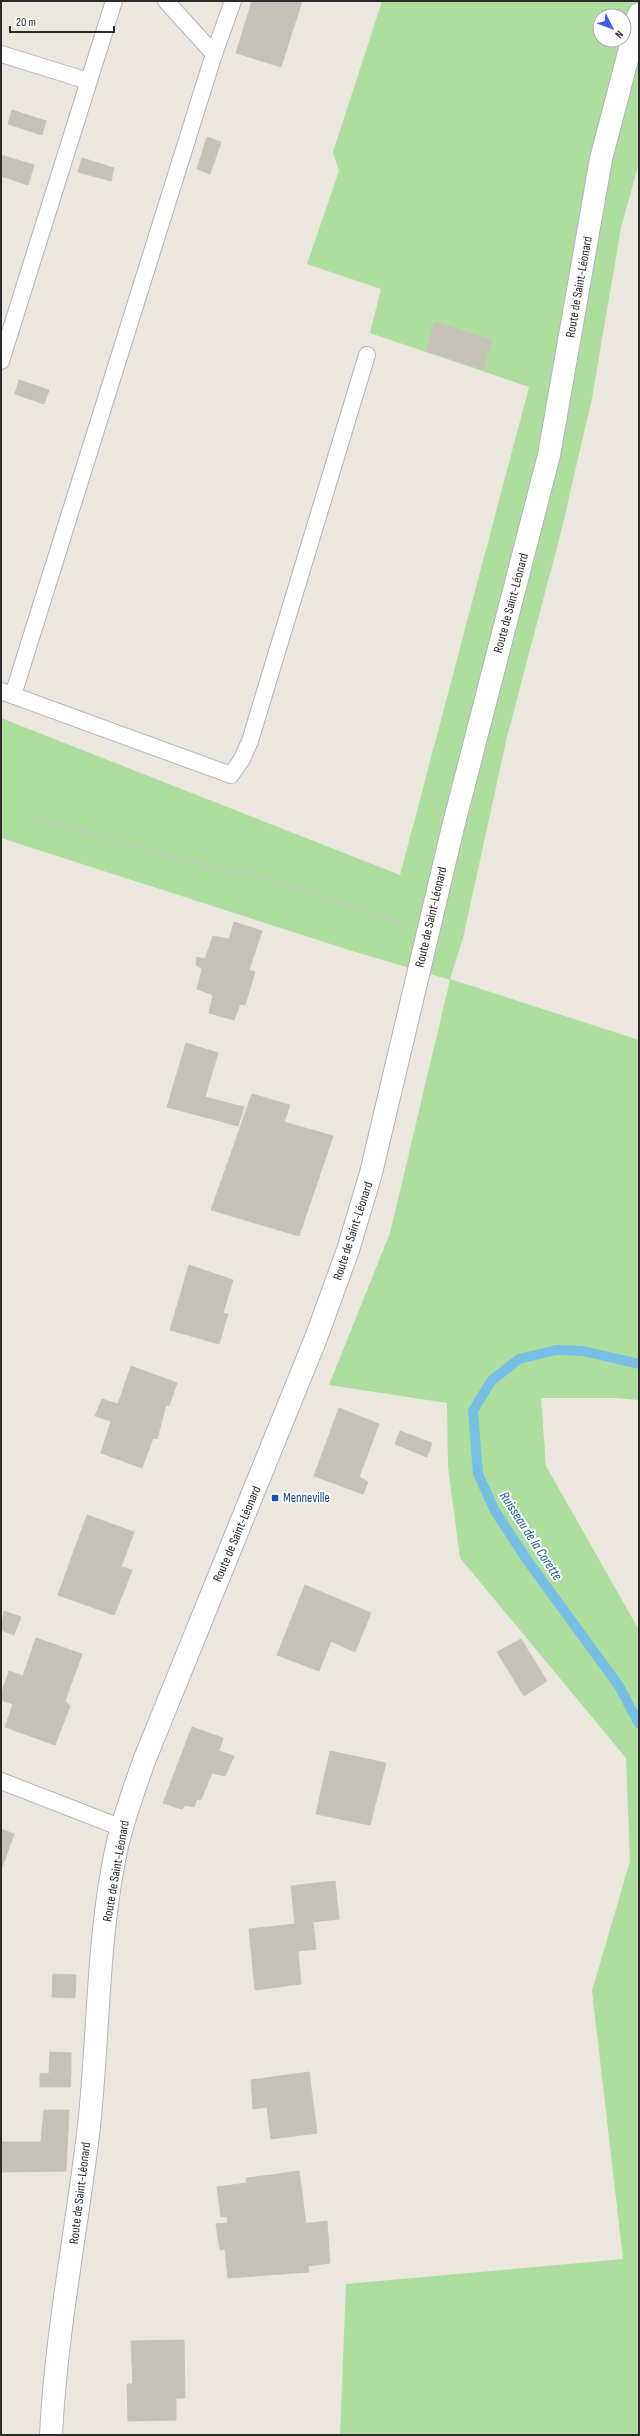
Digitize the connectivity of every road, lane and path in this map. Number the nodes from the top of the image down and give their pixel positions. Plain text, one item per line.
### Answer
1 (114, 1) edge
2 (166, 1) edge
3 (233, 1) edge
4 (639, 14) edge
5 (1, 54) edge
6 (214, 54) junction
7 (88, 81) junction
8 (367, 355) dead end
9 (1, 361) edge
10 (7, 693) edge
11 (37, 819) dead end
12 (428, 929) junction
13 (1, 1781) edge
14 (122, 1828) junction
15 (51, 2435) edge

1 - 7 lane
2 - 6 lane
3 - 6 lane
4 - 12 street, Route de Saint-Léonard
5 - 7 lane
6 - 10 lane
7 - 9 lane
8 - 10 lane
11 - 12 path
12 - 14 street, Route de Saint-Léonard
13 - 14 lane
14 - 15 street, Route de Saint-Léonard

